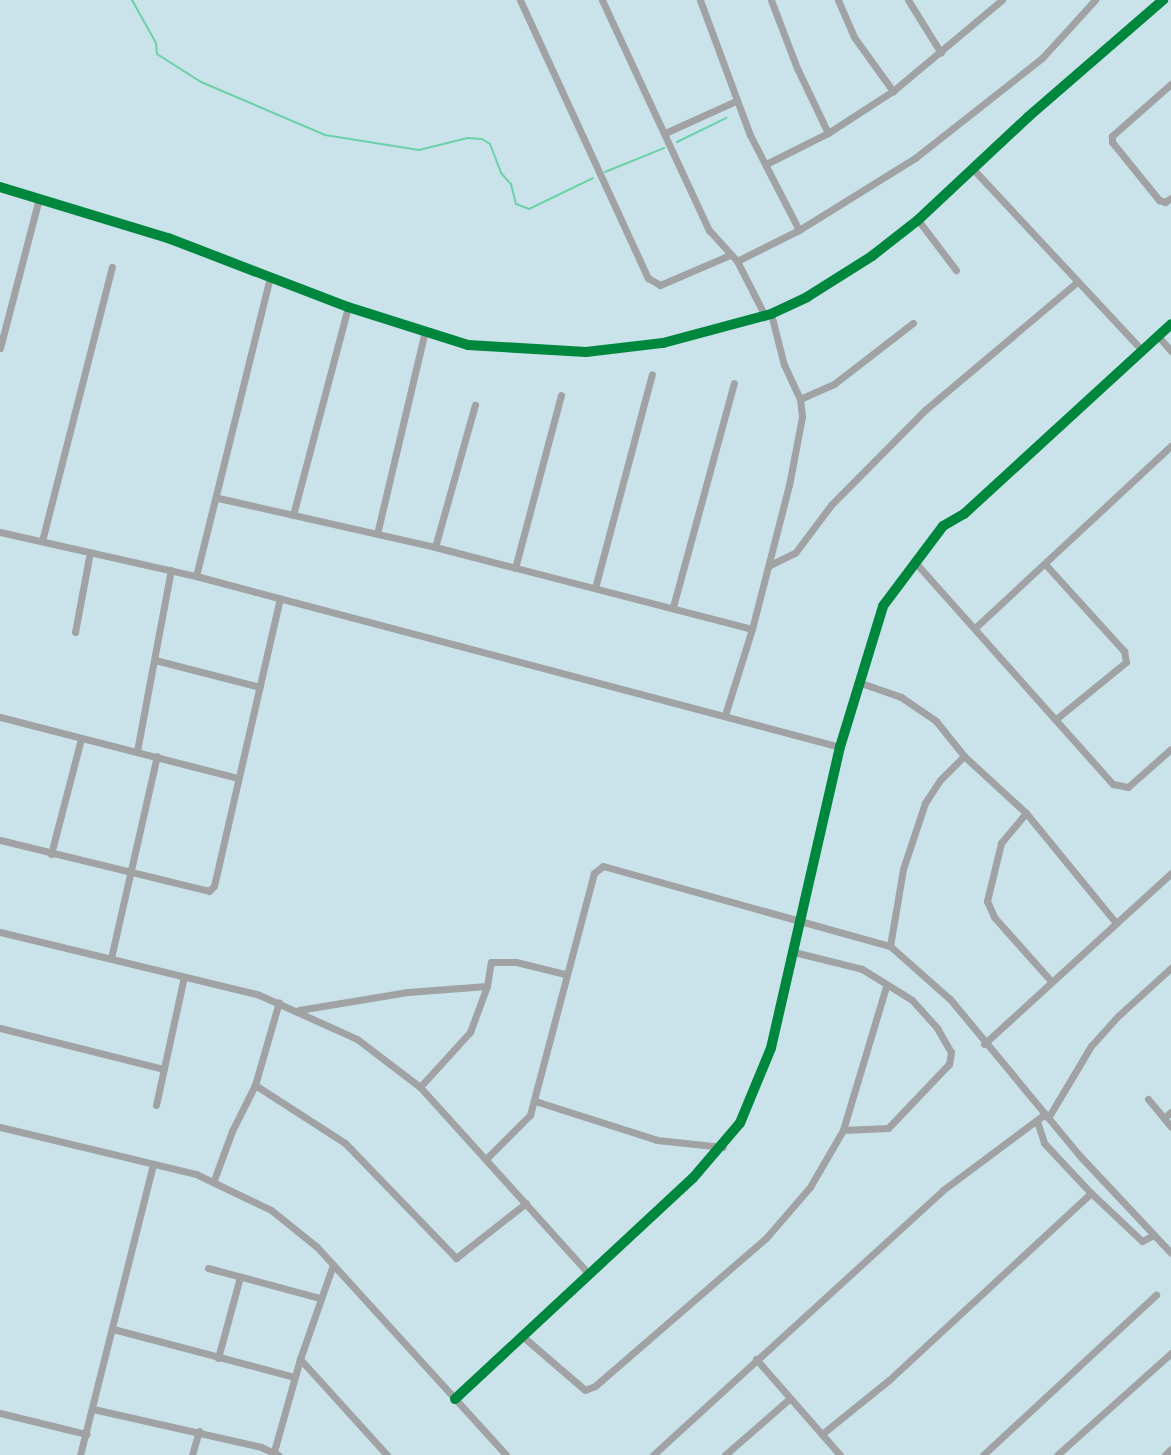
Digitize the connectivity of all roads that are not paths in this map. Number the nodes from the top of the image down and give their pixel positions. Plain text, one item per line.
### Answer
1 (520, 0) edge
2 (602, 0) edge
3 (700, 0) edge
4 (771, 0) edge
5 (838, 0) edge
6 (908, 0) edge
7 (985, 0) edge
8 (1002, 0) edge
9 (1095, 0) edge
10 (1163, 0) edge
11 (991, 9) junction
12 (941, 53) junction
13 (1171, 84) edge
14 (893, 91) junction
15 (736, 101) junction
16 (665, 133) junction
17 (828, 133) junction
18 (766, 164) junction
19 (973, 169) junction
20 (0, 187) edge
21 (39, 198) junction
22 (1171, 198) edge
23 (918, 220) junction
24 (799, 230) junction
25 (730, 255) junction
26 (737, 261) junction
27 (112, 267) dead end
28 (956, 270) dead end
29 (270, 277) junction
30 (1077, 282) junction
31 (348, 307) junction
32 (768, 315) junction
33 (913, 323) dead end
34 (1171, 324) edge
35 (425, 331) junction
36 (1158, 336) junction
37 (0, 348) edge
38 (1142, 350) junction
39 (1171, 351) edge
40 (652, 374) dead end
41 (734, 383) dead end
42 (561, 395) dead end
43 (800, 399) junction
44 (475, 405) dead end
45 (1171, 446) edge
46 (218, 498) junction
47 (293, 515) junction
48 (0, 532) edge
49 (377, 534) junction
50 (42, 541) junction
51 (435, 547) junction
52 (90, 552) junction
53 (914, 561) junction
54 (1045, 564) junction
55 (770, 565) junction
56 (515, 568) junction
57 (171, 570) junction
58 (196, 576) junction
59 (595, 588) junction
60 (280, 598) junction
61 (673, 607) junction
62 (976, 627) junction
63 (752, 629) junction
64 (75, 632) dead end
65 (155, 660) junction
66 (858, 682) junction
67 (260, 687) junction
68 (725, 715) junction
69 (0, 717) edge
70 (1056, 719) junction
71 (81, 739) junction
72 (840, 747) junction
73 (1171, 749) edge
74 (137, 751) junction
75 (157, 756) junction
76 (964, 756) junction
77 (238, 778) junction
78 (1026, 813) junction
79 (0, 840) edge
80 (51, 854) junction
81 (130, 872) junction
82 (1171, 873) edge
83 (801, 920) junction
84 (1116, 923) junction
85 (0, 932) edge
86 (890, 946) junction
87 (794, 952) junction
88 (111, 958) junction
89 (1171, 968) edge
90 (565, 974) junction
91 (184, 977) junction
92 (1051, 981) junction
93 (487, 986) junction
94 (886, 987) junction
95 (279, 1002) junction
96 (298, 1010) junction
97 (0, 1028) edge
98 (984, 1044) junction
99 (163, 1069) junction
100 (255, 1085) junction
101 (420, 1087) junction
102 (1148, 1099) dead end
103 (535, 1101) junction
104 (156, 1105) dead end
105 (1171, 1112) edge
106 (1047, 1116) junction
107 (1164, 1118) junction
108 (1037, 1121) junction
109 (0, 1127) edge
110 (1171, 1127) edge
111 (843, 1130) junction
112 (723, 1147) junction
113 (487, 1158) junction
114 (153, 1164) junction
115 (214, 1180) junction
116 (1091, 1193) junction
117 (526, 1203) junction
118 (1154, 1235) junction
119 (1171, 1253) edge
120 (333, 1265) junction
121 (208, 1268) dead end
122 (588, 1273) junction
123 (240, 1277) junction
124 (1156, 1295) dead end
125 (320, 1298) junction
126 (113, 1329) junction
127 (521, 1335) junction
128 (1171, 1353) edge
129 (218, 1358) junction
130 (300, 1359) junction
131 (756, 1359) junction
132 (295, 1377) junction
133 (790, 1398) junction
134 (455, 1399) junction
135 (93, 1409) junction
136 (0, 1413) edge
137 (199, 1431) junction
138 (86, 1434) junction
139 (822, 1434) junction
140 (1171, 1449) edge
141 (275, 1454) edge
142 (80, 1455) edge
143 (192, 1455) edge
144 (387, 1455) edge
145 (506, 1455) edge
146 (653, 1455) edge
147 (725, 1455) edge
148 (840, 1455) edge
149 (983, 1455) edge
150 (1057, 1455) edge
151 (1165, 1455) edge

1 - 25 street
2 - 16 street
3 - 15 street
4 - 17 street
5 - 14 street
6 - 12 street
7 - 11 street
8 - 11 street
9 - 24 street
10 - 19 street
11 - 12 street
12 - 14 street
13 - 22 street
14 - 17 street
15 - 16 street
15 - 18 street
16 - 25 street
17 - 18 street
18 - 24 street
19 - 23 street
19 - 30 street
20 - 21 street
21 - 29 street
21 - 37 street
23 - 28 street
23 - 32 street
24 - 26 street
25 - 26 street
26 - 32 street
27 - 50 street
29 - 31 street
29 - 46 street
30 - 38 street
30 - 55 street
31 - 35 street
31 - 47 street
32 - 35 street
32 - 43 street
33 - 43 street
34 - 36 street
35 - 49 street
36 - 38 street
36 - 39 street
38 - 53 street
40 - 59 street
41 - 61 street
42 - 56 street
43 - 55 street
44 - 51 street
45 - 54 street
46 - 47 street
46 - 58 street
47 - 49 street
48 - 50 street
49 - 51 street
50 - 52 street
51 - 56 street
52 - 57 street
52 - 64 street
53 - 62 street
53 - 66 street
54 - 62 street
54 - 70 street
55 - 63 street
56 - 59 street
57 - 58 street
57 - 65 street
58 - 60 street
59 - 61 street
60 - 67 street
60 - 68 street
61 - 63 street
62 - 70 street
63 - 68 street
65 - 67 street
65 - 74 street
66 - 72 street
66 - 76 street
67 - 77 street
68 - 72 street
69 - 71 street
70 - 73 street
71 - 74 street
71 - 80 street
72 - 83 street
74 - 75 street
75 - 77 street
75 - 81 street
76 - 78 street
76 - 86 street
77 - 81 street
78 - 84 street
78 - 92 street
79 - 80 street
80 - 81 street
81 - 88 street
82 - 84 street
83 - 86 street
83 - 87 street
83 - 90 street
84 - 92 street
85 - 88 street
86 - 98 street
87 - 94 street
87 - 112 street
88 - 91 street
89 - 106 street
90 - 93 street
90 - 103 street
91 - 95 street
91 - 99 street
92 - 98 street
93 - 96 street
93 - 101 street
94 - 111 street
94 - 111 street
95 - 96 street
95 - 100 street
96 - 101 street
97 - 99 street
98 - 106 street
99 - 104 street
100 - 115 street
100 - 117 street
101 - 113 street
102 - 107 street
103 - 112 street
103 - 113 street
105 - 107 street
106 - 108 street
106 - 118 street
107 - 110 street
108 - 116 street
108 - 131 street
109 - 114 street
111 - 127 street
112 - 122 street
113 - 117 street
114 - 115 street
114 - 126 street
115 - 120 street
116 - 118 street
116 - 139 street
117 - 122 street
118 - 119 street
120 - 125 street
120 - 134 street
121 - 123 street
122 - 127 street
123 - 125 street
123 - 129 street
124 - 149 street
125 - 130 street
126 - 129 street
126 - 135 street
127 - 134 street
128 - 150 street
129 - 132 street
130 - 132 street
130 - 144 street
131 - 133 street
131 - 146 street
132 - 141 street
133 - 139 street
133 - 147 street
134 - 145 street
135 - 137 street
135 - 138 street
136 - 138 street
137 - 141 street
137 - 143 street
138 - 142 street
139 - 148 street
140 - 151 street

